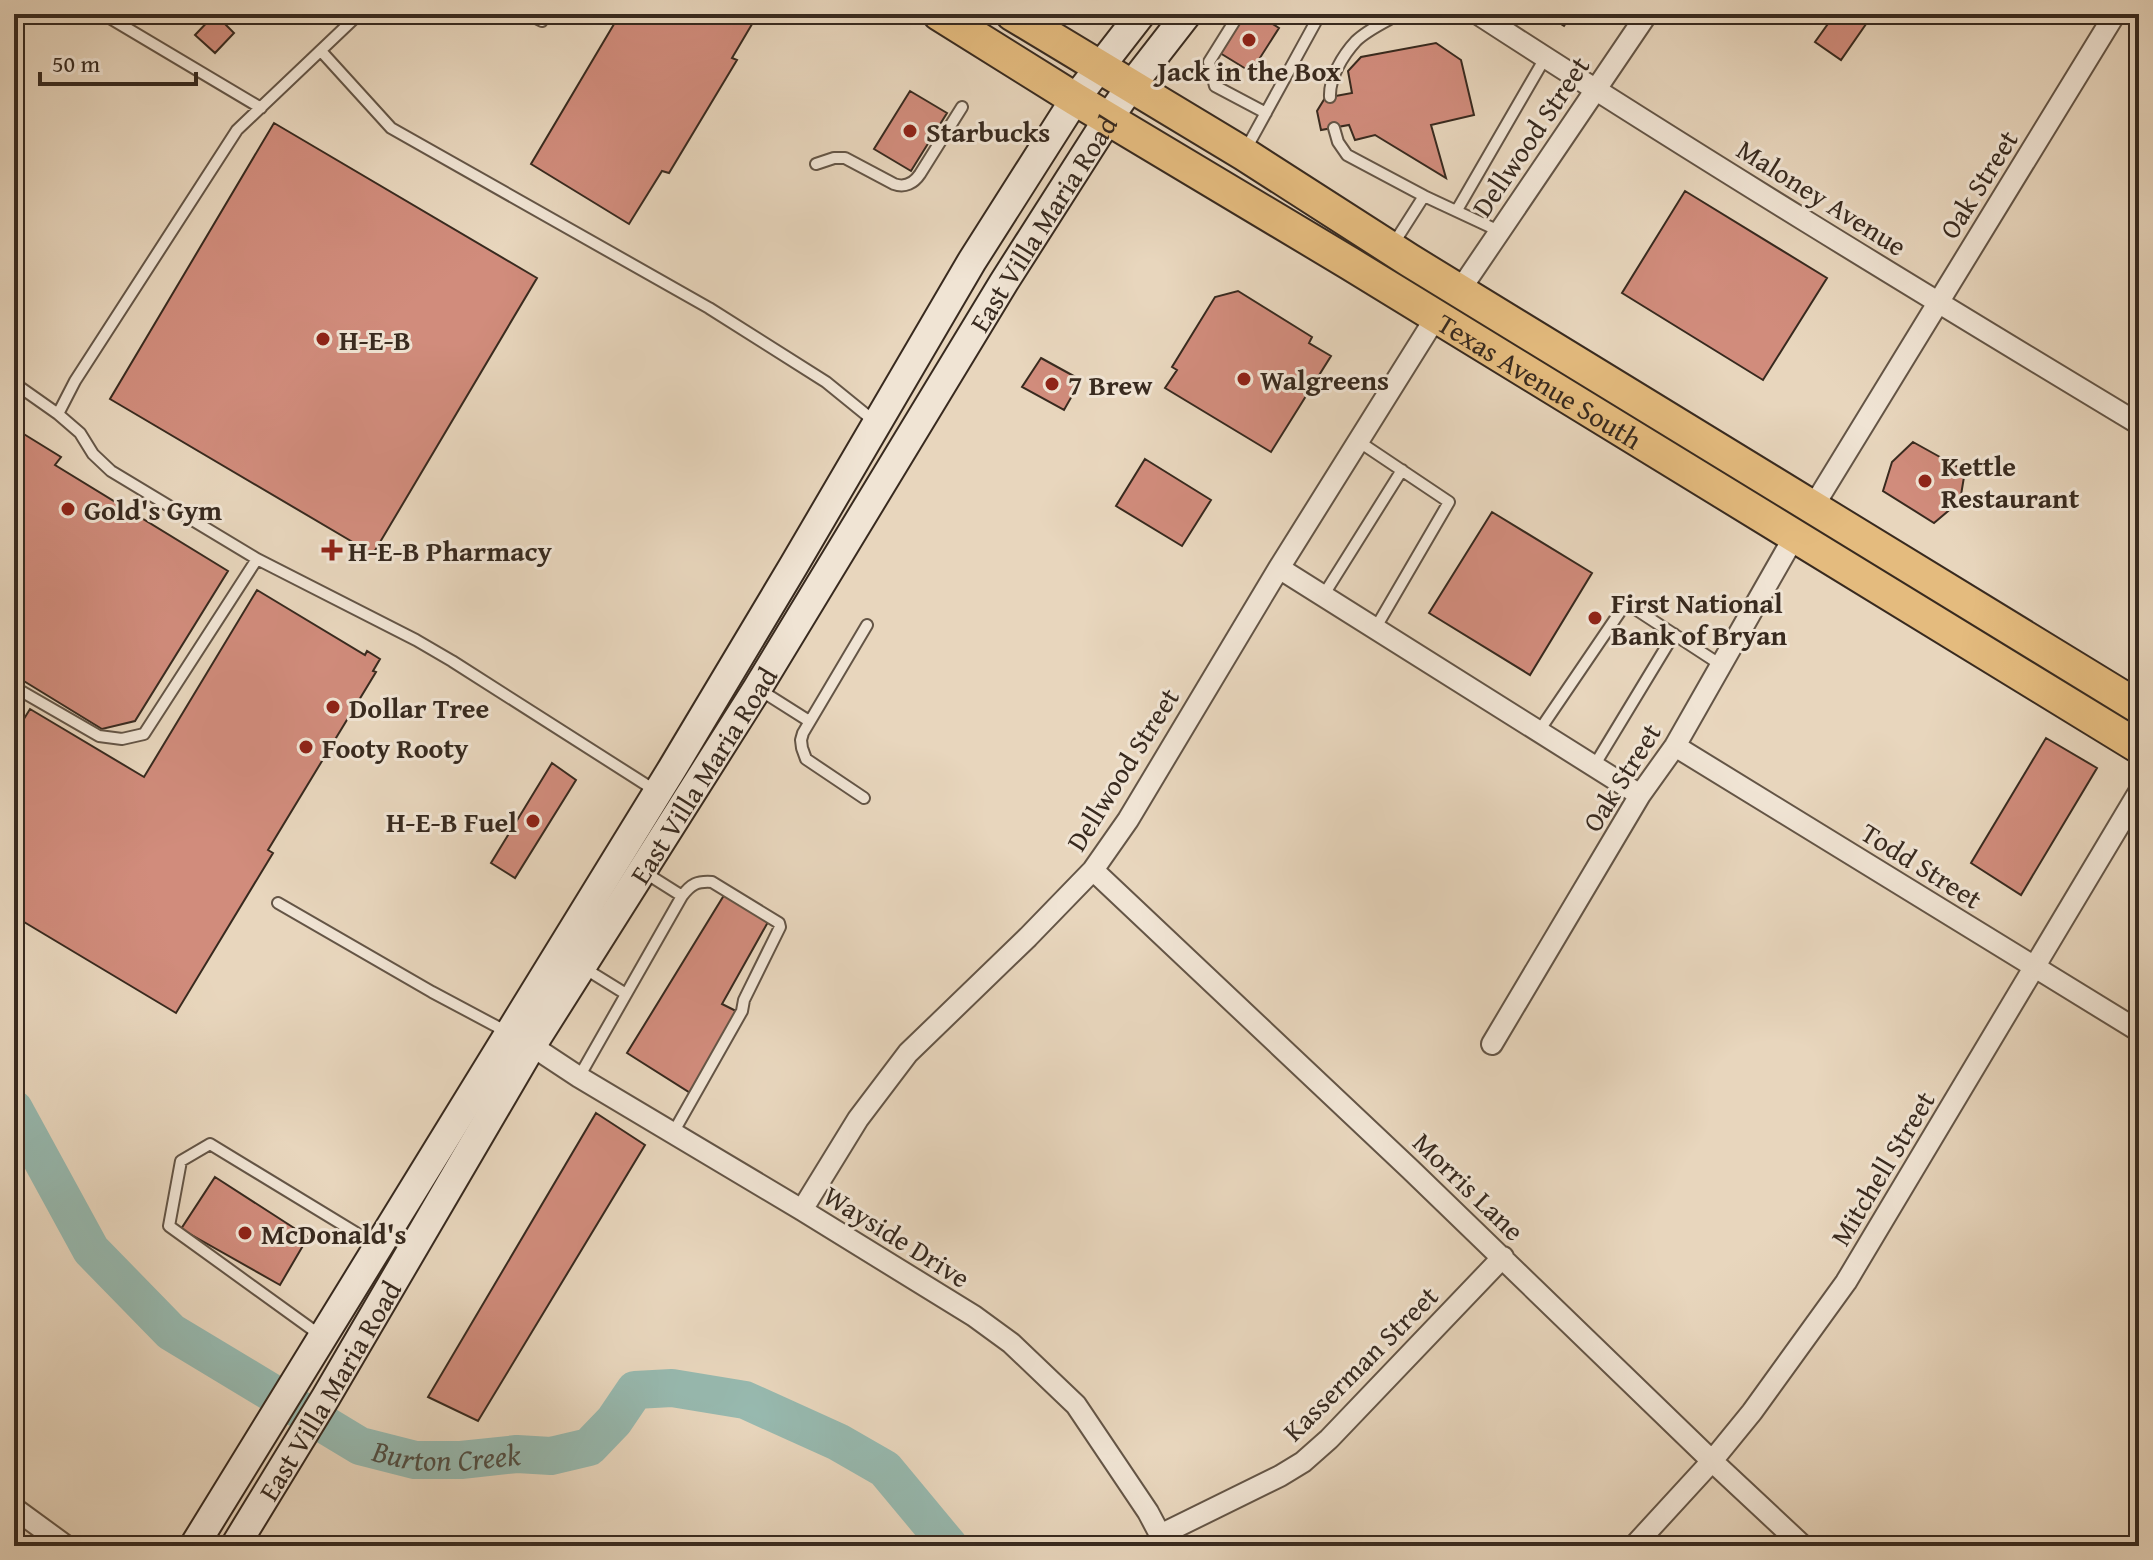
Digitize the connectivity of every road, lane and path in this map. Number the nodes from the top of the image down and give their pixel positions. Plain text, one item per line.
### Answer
1 (103, 14) edge
2 (359, 14) edge
3 (528, 14) edge
4 (546, 14) edge
5 (939, 14) edge
6 (1012, 14) edge
7 (1141, 14) edge
8 (1187, 14) edge
9 (1239, 14) edge
10 (1320, 14) edge
11 (1399, 14) edge
12 (1478, 14) edge
13 (1647, 14) edge
14 (2115, 14) edge
15 (321, 51) junction
16 (1545, 58) junction
17 (1099, 66) junction
18 (1131, 86) junction
19 (1595, 90) junction
20 (1330, 97) dead end
21 (1075, 99) junction
22 (962, 107) dead end
23 (261, 108) junction
24 (1266, 113) junction
25 (1108, 119) junction
26 (1334, 128) dead end
27 (1244, 154) junction
28 (816, 164) dead end
29 (1424, 196) junction
30 (1457, 210) junction
31 (1499, 231) junction
32 (1390, 248) junction
33 (1460, 290) junction
34 (1938, 302) junction
35 (1436, 317) junction
36 (14, 383) edge
37 (58, 414) junction
38 (877, 423) junction
39 (2139, 424) edge
40 (1358, 441) junction
41 (1402, 470) junction
42 (1813, 507) junction
43 (1794, 537) junction
44 (257, 559) junction
45 (1279, 568) junction
46 (1323, 596) junction
47 (867, 625) dead end
48 (1375, 629) junction
49 (1674, 634) junction
50 (1721, 665) junction
51 (14, 687) edge
52 (757, 689) junction
53 (2139, 707) edge
54 (809, 721) junction
55 (1539, 731) junction
56 (1675, 746) junction
57 (2139, 747) edge
58 (1594, 766) junction
59 (658, 792) junction
60 (2139, 792) edge
61 (1640, 795) junction
62 (864, 798) dead end
63 (642, 870) junction
64 (1093, 870) junction
65 (682, 896) junction
66 (278, 903) dead end
67 (582, 967) junction
68 (2035, 967) junction
69 (626, 994) junction
70 (2139, 1031) edge
71 (521, 1039) junction
72 (1492, 1044) dead end
73 (579, 1077) junction
74 (673, 1133) junction
75 (802, 1210) junction
76 (378, 1246) junction
77 (1503, 1257) junction
78 (323, 1338) junction
79 (1712, 1461) junction
80 (14, 1508) edge
81 (1163, 1541) edge
82 (66, 1546) edge
83 (194, 1546) edge
84 (235, 1546) edge
85 (1634, 1546) edge
86 (1803, 1546) edge

1 - 23 lane
2 - 15 lane
3 - 4 lane
5 - 21 main road, Texas Avenue South
6 - 17 main road, Texas Avenue South
7 - 17 main road, East Villa Maria Road
8 - 18 main road, East Villa Maria Road
9 - 24 lane
10 - 24 lane
11 - 20 lane
12 - 16 street, Maloney Avenue
13 - 19 street, Dellwood Street
14 - 34 street, Oak Street
15 - 23 lane
15 - 38 lane
16 - 19 street, Maloney Avenue
16 - 30 lane
17 - 18 main road, Texas Avenue South
17 - 21 main road, East Villa Maria Road
18 - 25 main road, East Villa Maria Road
18 - 27 main road, Texas Avenue South
19 - 31 street, Dellwood Street
19 - 34 street, Maloney Avenue
21 - 25 main road, Texas Avenue South
21 - 38 main road, East Villa Maria Road
22 - 28 lane
23 - 37 lane
24 - 27 lane
25 - 35 main road, Texas Avenue South
25 - 52 main road, East Villa Maria Road
26 - 29 lane
27 - 32 main road, Texas Avenue South
29 - 30 lane
29 - 32 lane
30 - 31 lane
31 - 33 street, Dellwood Street
32 - 33 main road, Texas Avenue South
33 - 42 main road, Texas Avenue South
34 - 39 street, Maloney Avenue
34 - 42 street, Oak Street
35 - 40 street, Dellwood Street
35 - 43 main road, Texas Avenue South
36 - 37 lane
37 - 44 lane
38 - 59 main road, East Villa Maria Road
40 - 41 lane
40 - 45 street, Dellwood Street
41 - 46 lane
41 - 48 lane
42 - 53 main road, Texas Avenue South
43 - 50 street, Oak Street
43 - 57 main road, Texas Avenue South
44 - 51 lane
44 - 59 lane
45 - 46 street
45 - 64 street, Dellwood Street
46 - 48 street
47 - 54 lane
48 - 55 street
49 - 50 lane
49 - 55 lane
49 - 58 lane
50 - 56 street, Oak Street
52 - 54 lane
52 - 63 main road, East Villa Maria Road
54 - 62 lane
55 - 58 street
56 - 61 street, Oak Street
56 - 68 street, Todd Street
58 - 61 street
59 - 71 main road, East Villa Maria Road
60 - 68 street, Mitchell Street
61 - 72 street, Oak Street
63 - 65 lane
63 - 67 main road, East Villa Maria Road
64 - 75 street, Dellwood Street
64 - 77 street, Morris Lane
65 - 69 lane
65 - 74 lane
66 - 71 lane
67 - 69 lane
67 - 71 main road, East Villa Maria Road
68 - 70 street, Todd Street
68 - 79 street, Mitchell Street
69 - 73 lane
71 - 73 street, Wayside Drive
71 - 76 main road, East Villa Maria Road
71 - 84 main road, East Villa Maria Road
73 - 74 street, Wayside Drive
74 - 75 street, Wayside Drive
75 - 81 street, Wayside Drive
76 - 78 main road, East Villa Maria Road
76 - 78 lane
77 - 79 street, Morris Lane
77 - 81 street, Kasserman Street
78 - 83 main road, East Villa Maria Road
79 - 85 street, Mitchell Street
79 - 86 street, Morris Lane
80 - 82 street

